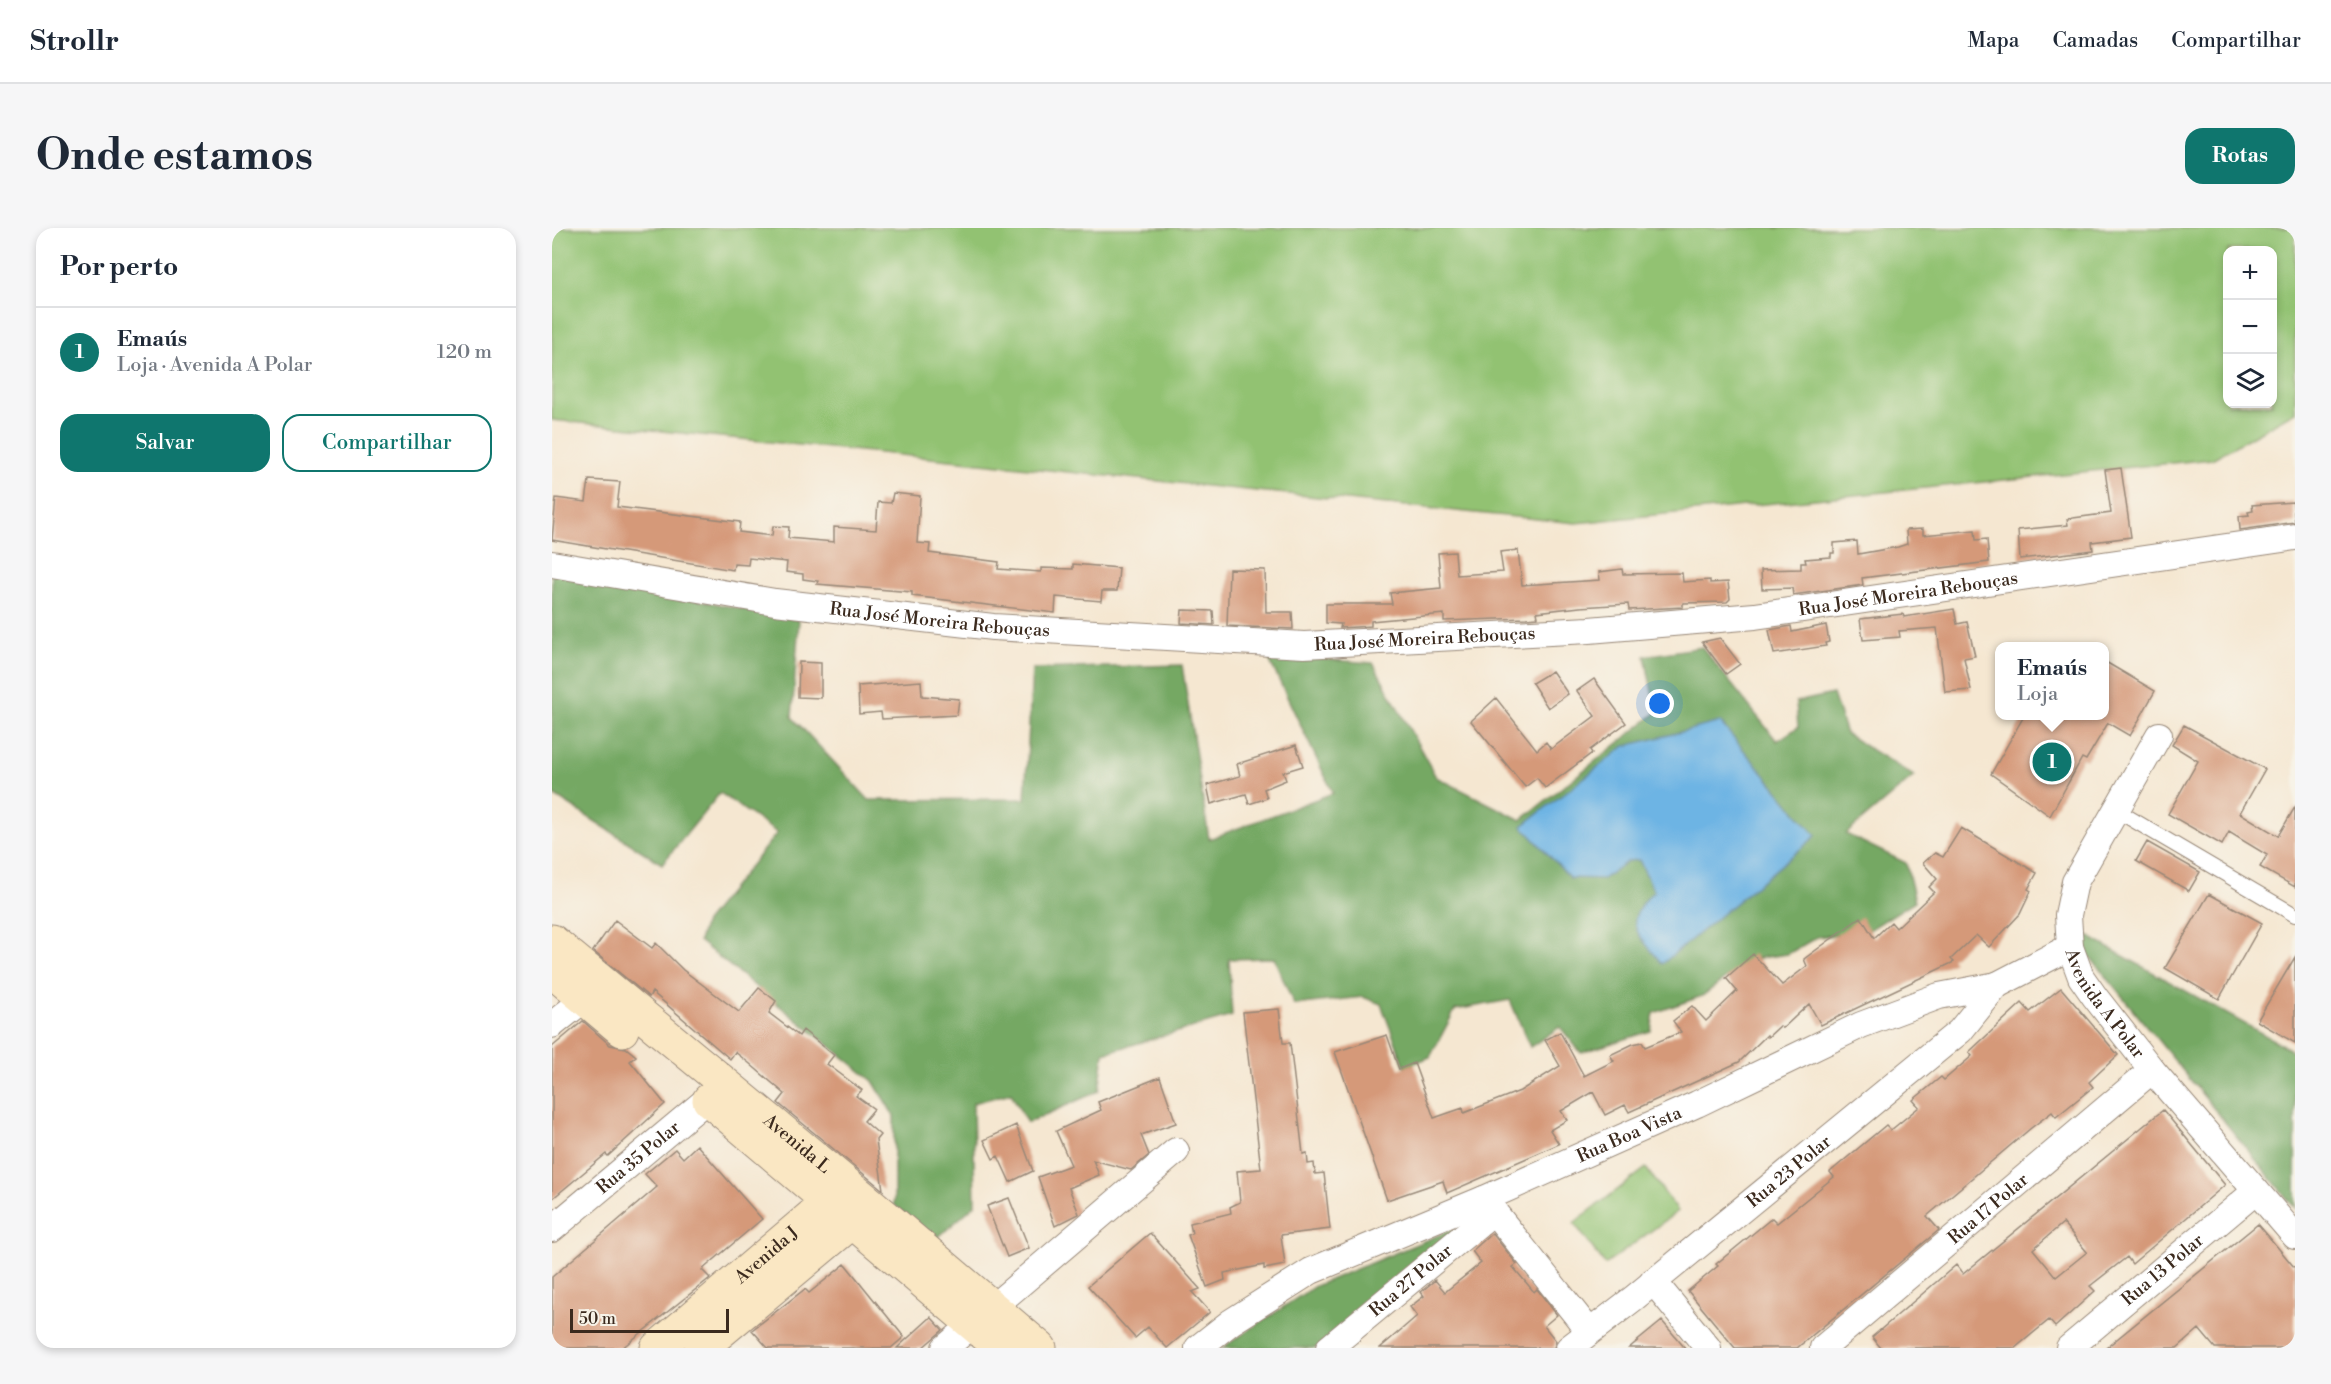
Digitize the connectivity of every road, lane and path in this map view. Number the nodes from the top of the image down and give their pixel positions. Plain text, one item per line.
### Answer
1 (2295, 537) edge
2 (552, 564) edge
3 (2159, 735) dead end
4 (2116, 810) junction
5 (2295, 915) edge
6 (552, 941) edge
7 (2070, 946) junction
8 (552, 971) edge
9 (1997, 985) junction
10 (593, 991) junction
11 (552, 1025) edge
12 (2152, 1070) junction
13 (717, 1092) junction
14 (1176, 1151) dead end
15 (2256, 1191) junction
16 (851, 1203) junction
17 (1489, 1205) junction
18 (552, 1229) edge
19 (2295, 1236) edge
20 (1653, 1281) junction
21 (982, 1316) junction
22 (1589, 1331) junction
23 (657, 1348) edge
24 (701, 1348) edge
25 (945, 1348) edge
26 (1001, 1348) edge
27 (1040, 1348) edge
28 (1198, 1348) edge
29 (1329, 1348) edge
30 (1569, 1348) edge
31 (1708, 1348) edge
32 (1823, 1348) edge
33 (2069, 1348) edge

1 - 2 street, Rua José Moreira Rebouças
3 - 4 street, Avenida A Polar
4 - 5 lane
4 - 7 street, Avenida A Polar
6 - 10 street, Avenida L
7 - 9 street, Rua Boa Vista
7 - 12 street, Avenida A Polar
8 - 10 street, Avenida L
9 - 17 street, Rua Boa Vista
9 - 20 street, Rua 23 Polar
10 - 11 street
10 - 13 street, Avenida L
12 - 15 street, Avenida A Polar
12 - 32 street, Rua 17 Polar
13 - 16 street, Avenida L
13 - 18 street, Rua 35 Polar
14 - 21 street
15 - 19 street, Avenida A Polar
15 - 33 street, Rua 13 Polar
16 - 21 street, Avenida L
16 - 23 street, Avenida J
16 - 24 street, Avenida J
17 - 22 street
17 - 28 street, Rua Boa Vista
17 - 29 street, Rua 27 Polar
20 - 22 street, Rua 23 Polar
20 - 31 street
21 - 25 street
21 - 26 street, Avenida L
21 - 27 street, Avenida L
22 - 30 street, Rua 23 Polar

